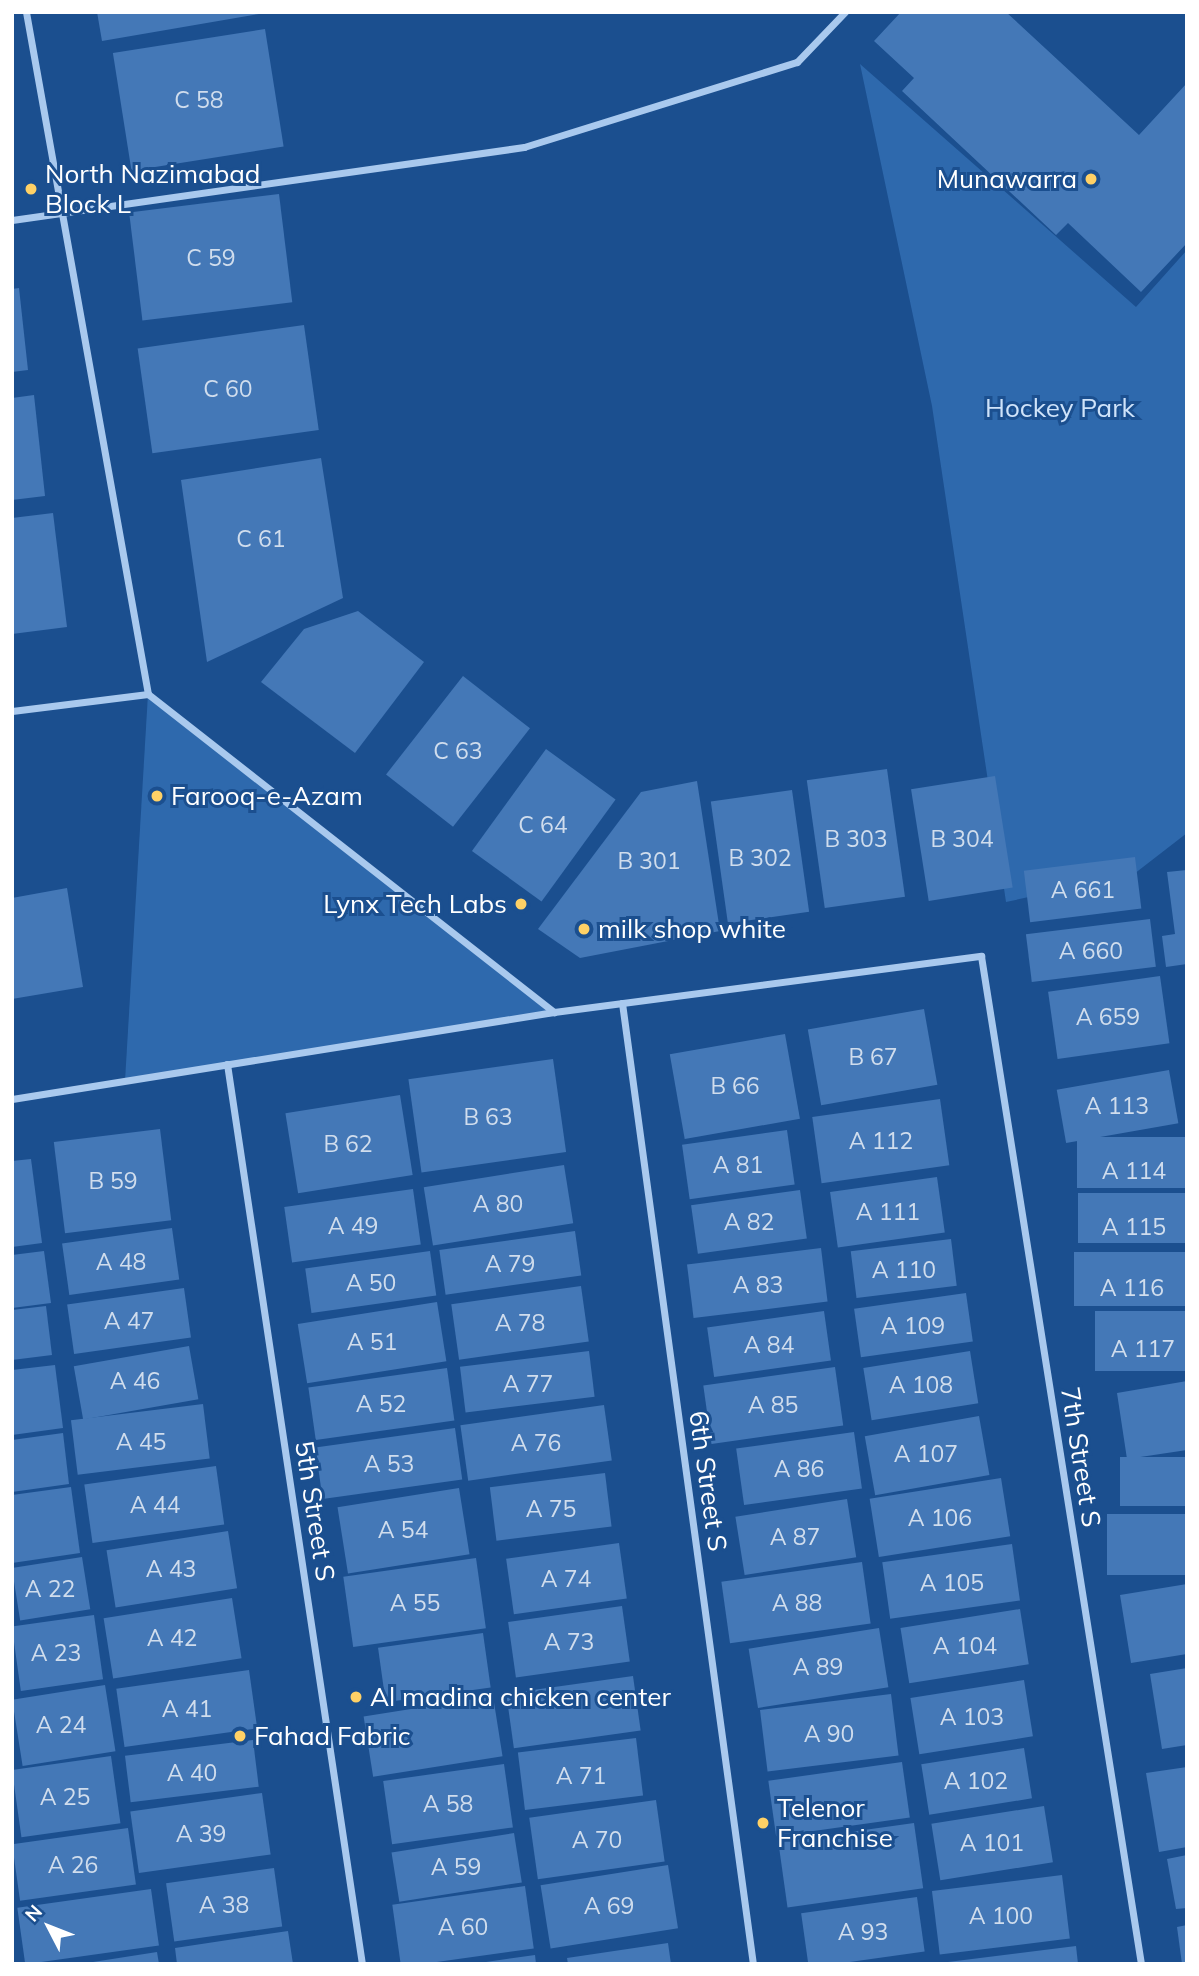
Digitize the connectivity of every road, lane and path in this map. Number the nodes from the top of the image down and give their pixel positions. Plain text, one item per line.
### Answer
1 (26, 12) edge
2 (845, 12) edge
3 (60, 212) junction
4 (12, 220) edge
5 (148, 694) junction
6 (12, 711) edge
7 (622, 1003) junction
8 (554, 1012) junction
9 (227, 1064) junction
10 (12, 1099) edge
11 (362, 1964) edge
12 (753, 1964) edge
13 (1141, 1964) edge

1 - 3 street
2 - 3 street
3 - 4 street
3 - 5 street
5 - 6 street
5 - 8 street
7 - 8 street
7 - 12 street, 6th Street S
7 - 13 street, 7th Street S
8 - 9 street
9 - 10 street
9 - 11 street, 5th Street S

